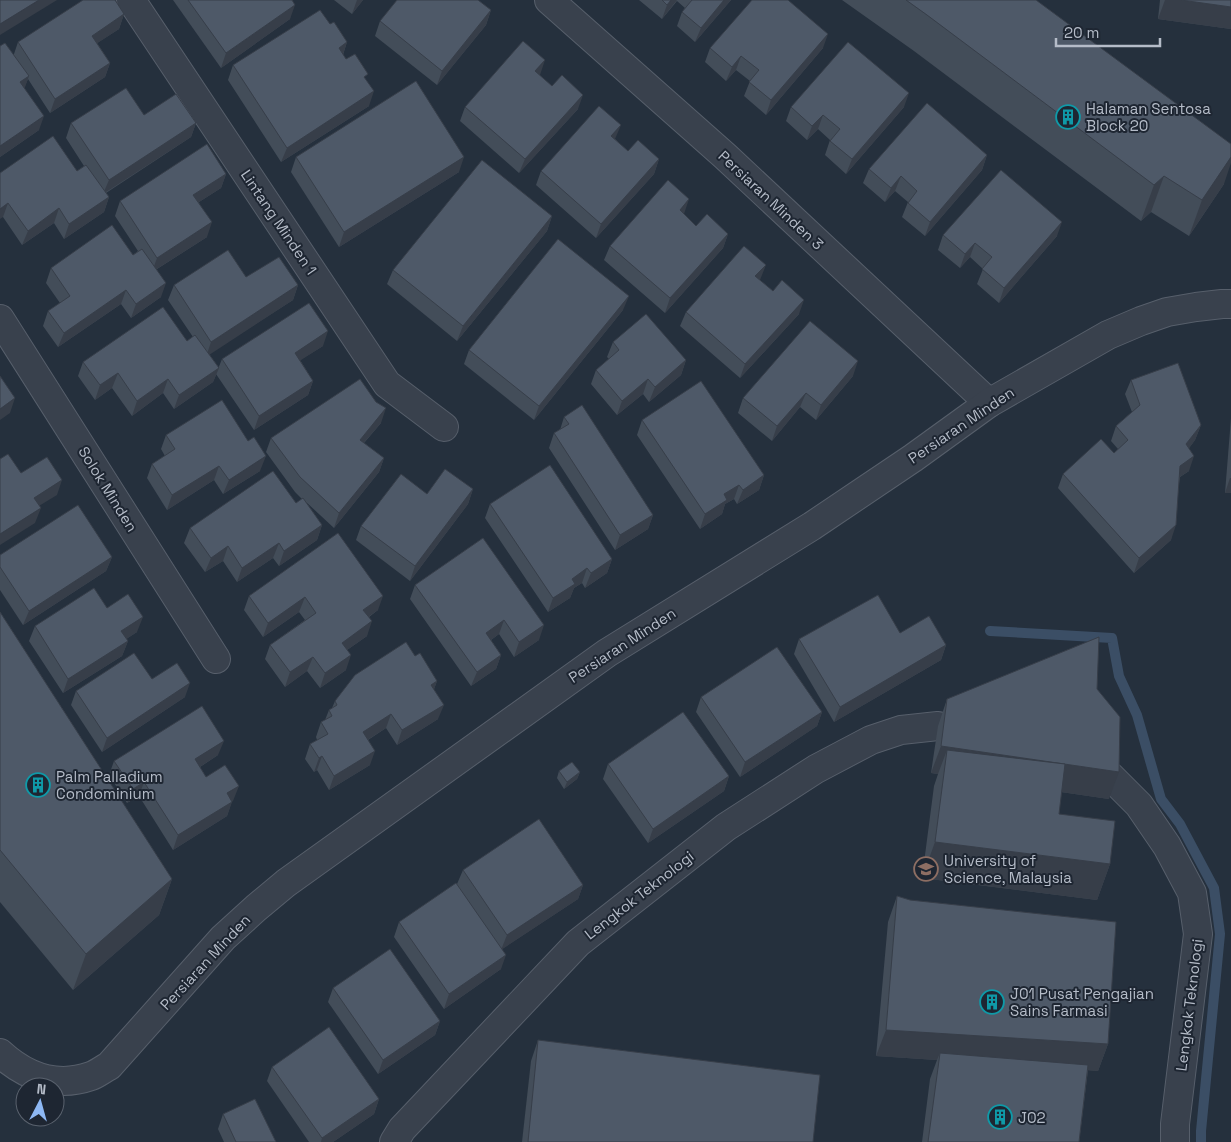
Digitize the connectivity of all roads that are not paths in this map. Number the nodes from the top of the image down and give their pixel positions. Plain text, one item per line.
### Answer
1 (131, 0) edge
2 (549, 0) edge
3 (1231, 304) edge
4 (0, 319) edge
5 (989, 403) junction
6 (444, 427) dead end
7 (216, 659) dead end
8 (938, 726) dead end
9 (1110, 776) edge
10 (0, 1053) edge
11 (394, 1142) edge
12 (1175, 1142) edge

1 - 6 street, Lintang Minden 1
2 - 5 street, Persiaran Minden 3
3 - 5 street, Persiaran Minden
4 - 7 street, Solok Minden
5 - 10 street, Persiaran Minden
8 - 11 street, Lengkok Teknologi
9 - 12 street, Lengkok Teknologi

